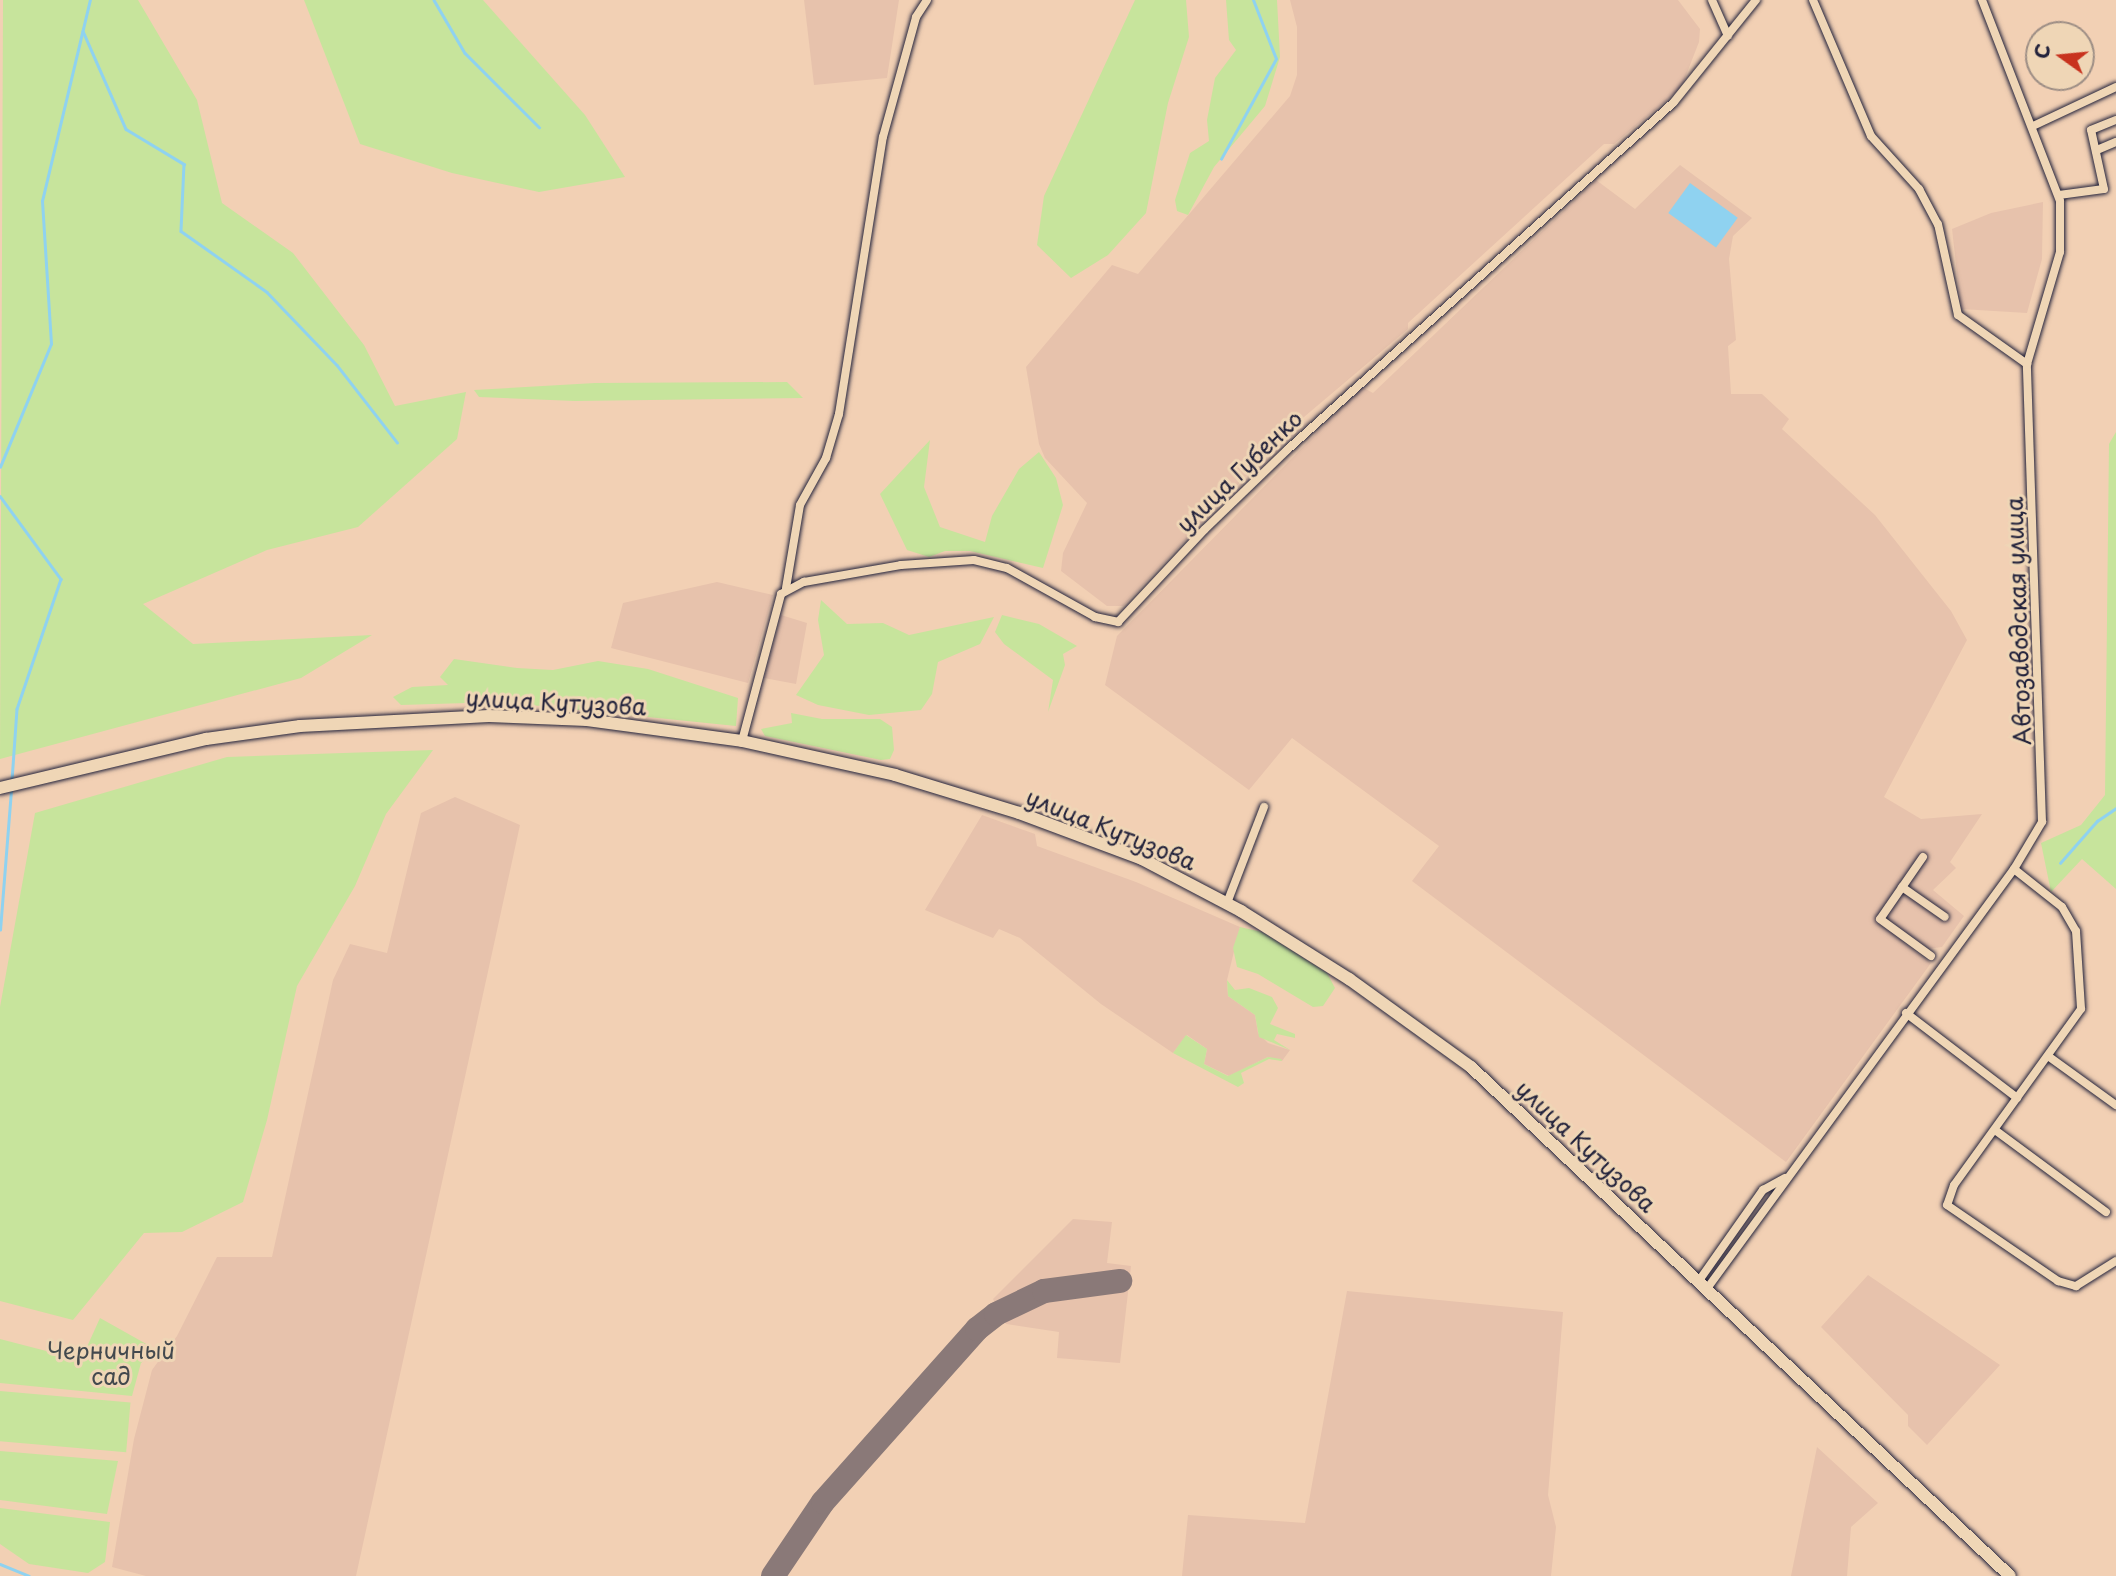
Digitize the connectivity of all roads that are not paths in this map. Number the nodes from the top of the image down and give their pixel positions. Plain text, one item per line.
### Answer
1 (927, 0) edge
2 (1712, 0) edge
3 (1756, 0) edge
4 (1812, 0) edge
5 (1982, 0) edge
6 (1728, 36) junction
7 (2116, 87) edge
8 (2116, 120) edge
9 (2033, 126) junction
10 (2116, 142) edge
11 (2097, 150) junction
12 (2059, 195) junction
13 (2027, 364) junction
14 (786, 588) junction
15 (742, 741) junction
16 (0, 788) edge
17 (1264, 807) dead end
18 (1923, 857) dead end
19 (2014, 870) junction
20 (1902, 887) junction
21 (1227, 903) junction
22 (1945, 917) dead end
23 (1931, 956) dead end
24 (1906, 1013) junction
25 (2048, 1056) junction
26 (2017, 1098) junction
27 (2116, 1105) edge
28 (1995, 1130) junction
29 (1785, 1178) junction
30 (2106, 1212) dead end
31 (2116, 1261) edge
32 (1702, 1286) junction
33 (2010, 1576) edge

1 - 14 street
2 - 6 street
3 - 6 street, улица Губенко
4 - 13 street
5 - 9 street, Автозаводская улица
6 - 14 street, улица Губенко
7 - 9 street
8 - 11 street
9 - 12 street, Автозаводская улица
10 - 11 street
11 - 12 street
12 - 13 street, Автозаводская улица
13 - 19 street, Автозаводская улица
14 - 15 street
15 - 16 main road, улица Кутузова
15 - 21 main road, улица Кутузова
17 - 21 street
18 - 20 street
19 - 24 street, Автозаводская улица
19 - 25 street
20 - 22 street
20 - 23 street
21 - 32 main road, улица Кутузова
24 - 26 street
24 - 29 street, Автозаводская улица
25 - 26 street
25 - 27 street
26 - 28 street
28 - 30 street
28 - 31 street
29 - 32 street, Автозаводская улица
29 - 32 street, Автозаводская улица
32 - 33 main road, улица Кутузова

